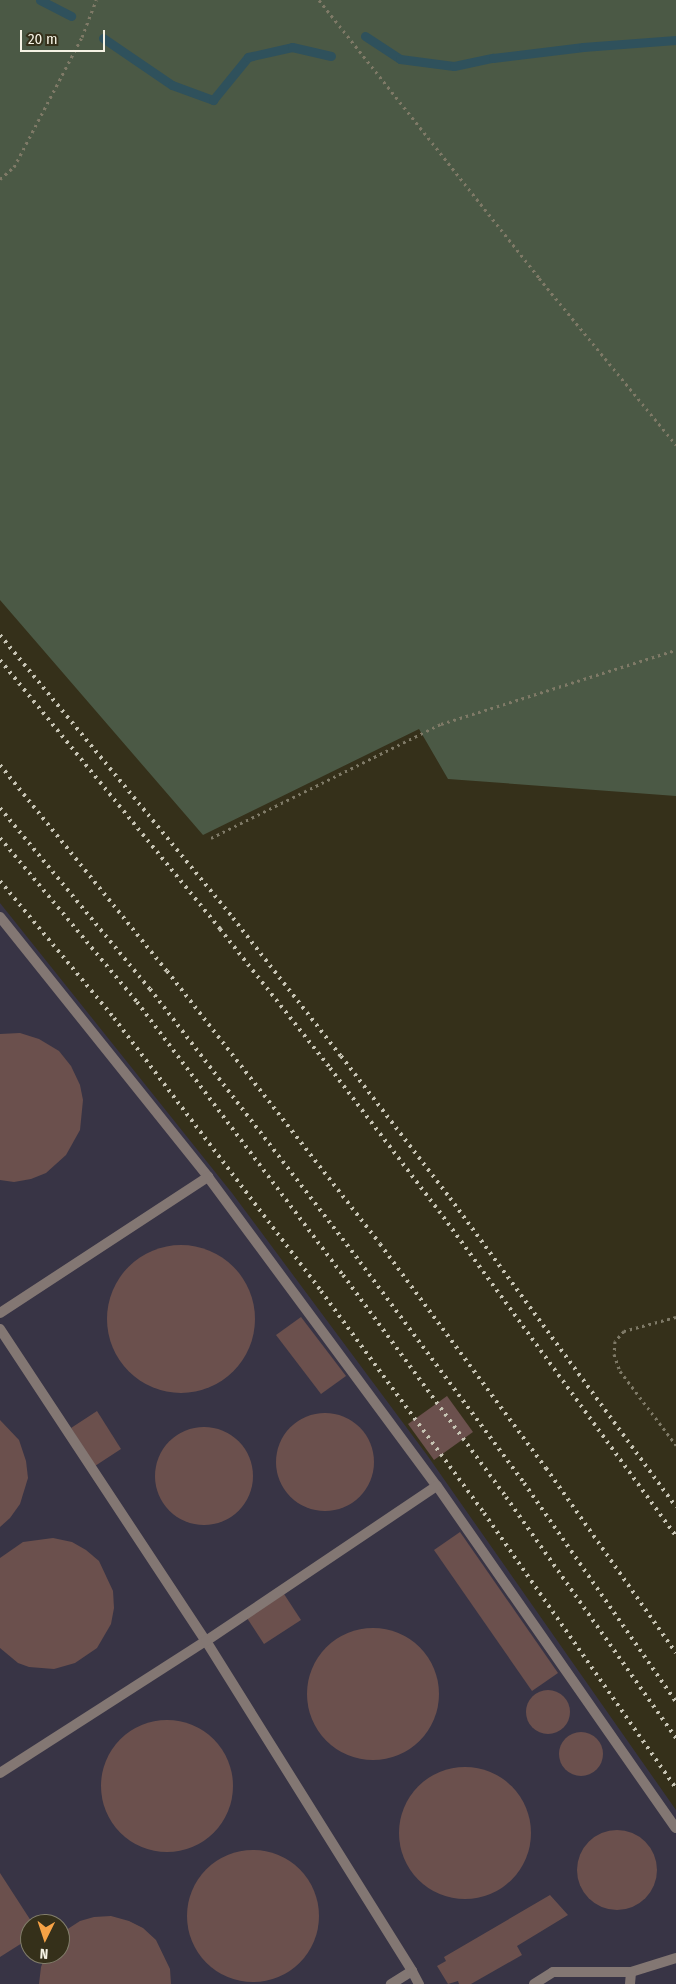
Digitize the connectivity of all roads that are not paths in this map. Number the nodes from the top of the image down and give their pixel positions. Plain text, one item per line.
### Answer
1 (0, 917) edge
2 (208, 1177) junction
3 (0, 1313) edge
4 (0, 1330) edge
5 (437, 1486) junction
6 (206, 1642) junction
7 (0, 1773) edge
8 (676, 1828) edge
9 (676, 1958) edge
10 (412, 1971) junction
11 (631, 1972) junction
12 (391, 1984) edge
13 (420, 1984) edge
14 (534, 1984) edge
15 (630, 1984) edge

1 - 2 lane
2 - 3 lane
2 - 5 lane
4 - 6 lane
5 - 6 lane
5 - 8 lane
6 - 7 lane
6 - 10 lane
9 - 11 lane
10 - 12 lane
10 - 13 lane
11 - 14 lane
11 - 15 lane

